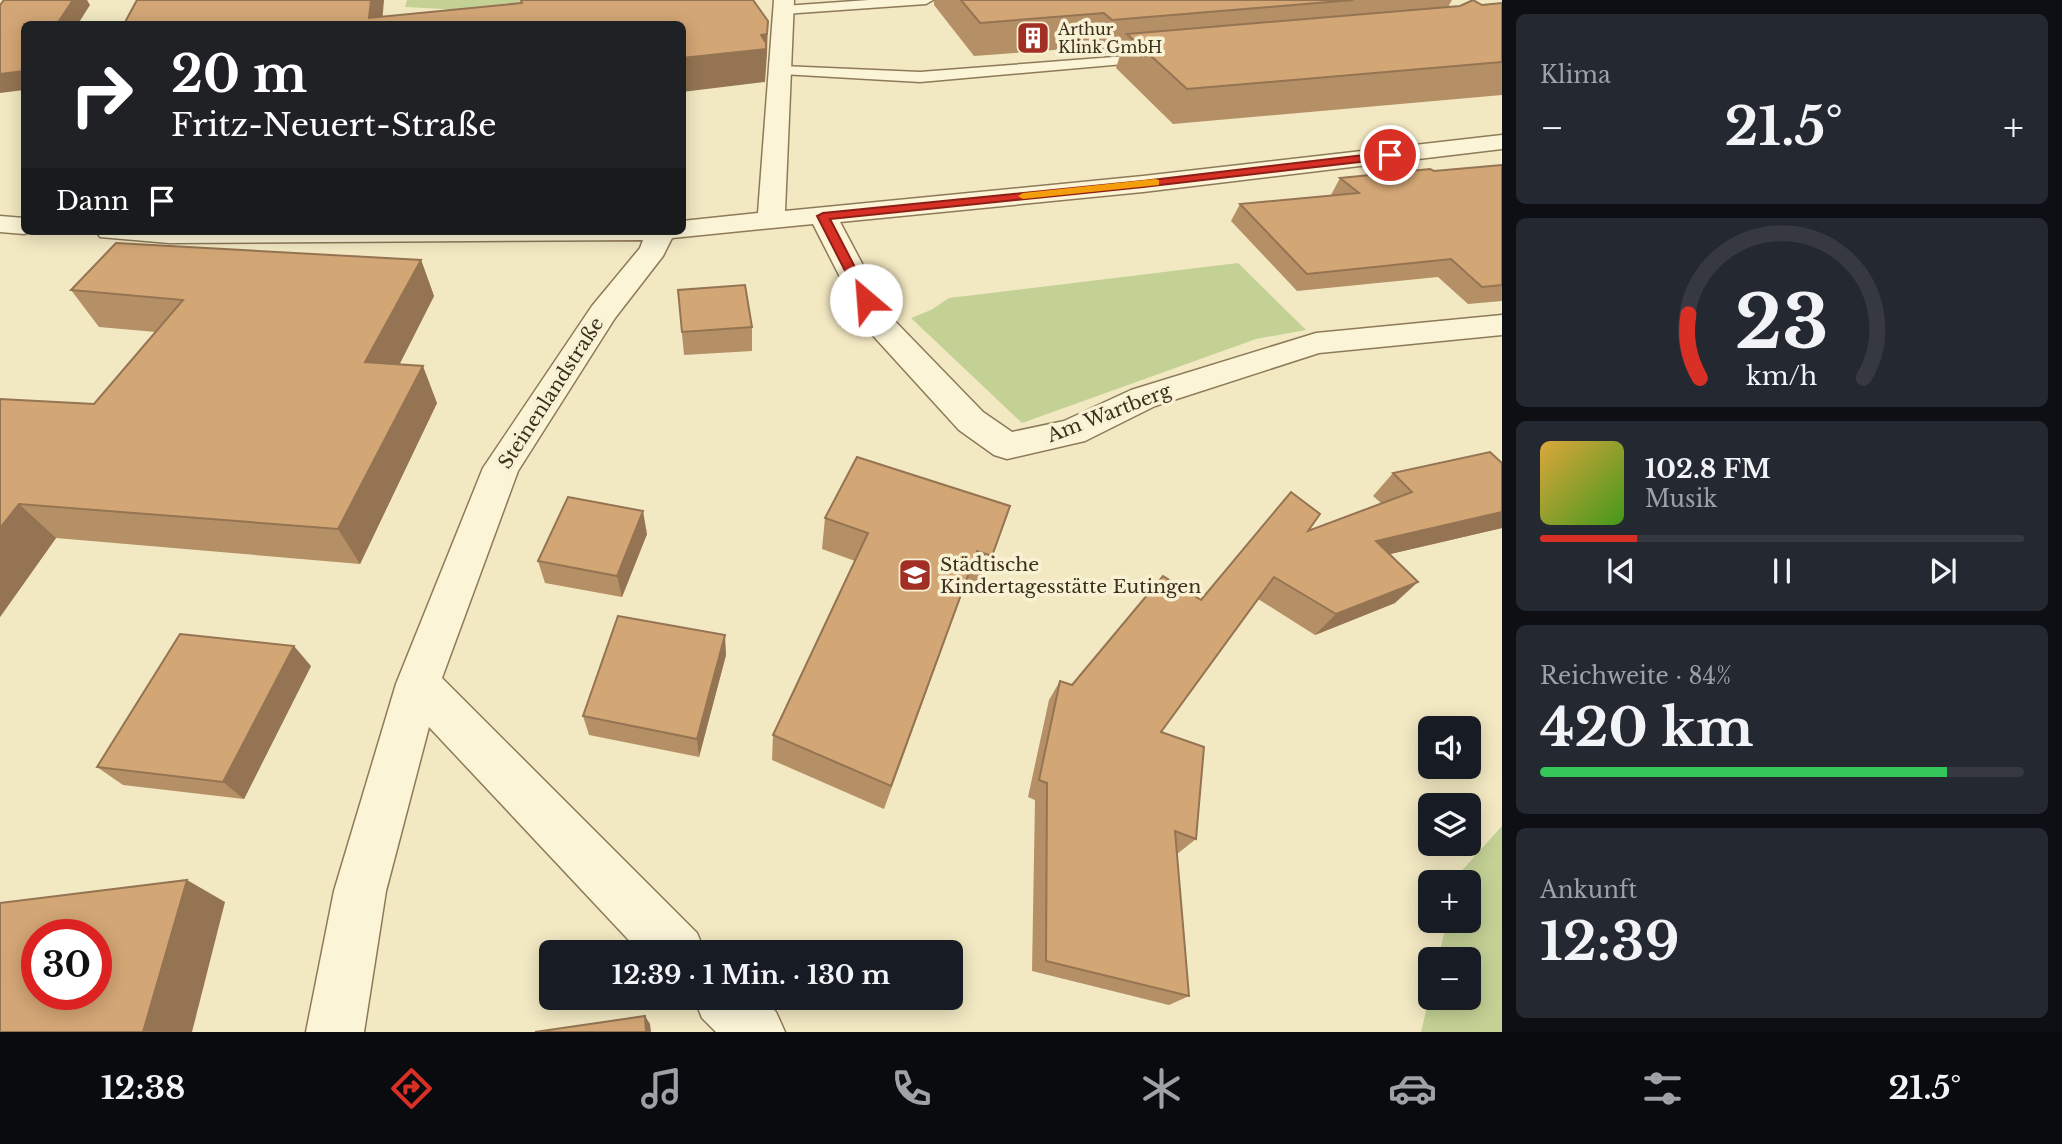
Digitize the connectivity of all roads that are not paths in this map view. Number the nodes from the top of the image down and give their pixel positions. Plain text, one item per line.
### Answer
1 (926, 0) edge
2 (878, 2) edge
3 (784, 5) edge
4 (1164, 57) edge
5 (782, 70) junction
6 (1502, 142) edge
7 (823, 216) junction
8 (771, 220) junction
9 (0, 224) edge
10 (21, 226) edge
11 (686, 229) edge
12 (661, 235) edge
13 (1502, 325) edge
14 (418, 684) junction
15 (666, 940) edge
16 (734, 1010) edge
17 (335, 1032) edge
18 (756, 1032) edge

1 - 2 lane
2 - 3 lane
3 - 5 street
4 - 5 lane
5 - 8 street
6 - 7 street
7 - 8 street
7 - 13 street, Am Wartberg
8 - 11 street
9 - 10 street
12 - 14 street, Steinenlandstraße
14 - 15 street
14 - 17 street, Steinenlandstraße
16 - 18 street

